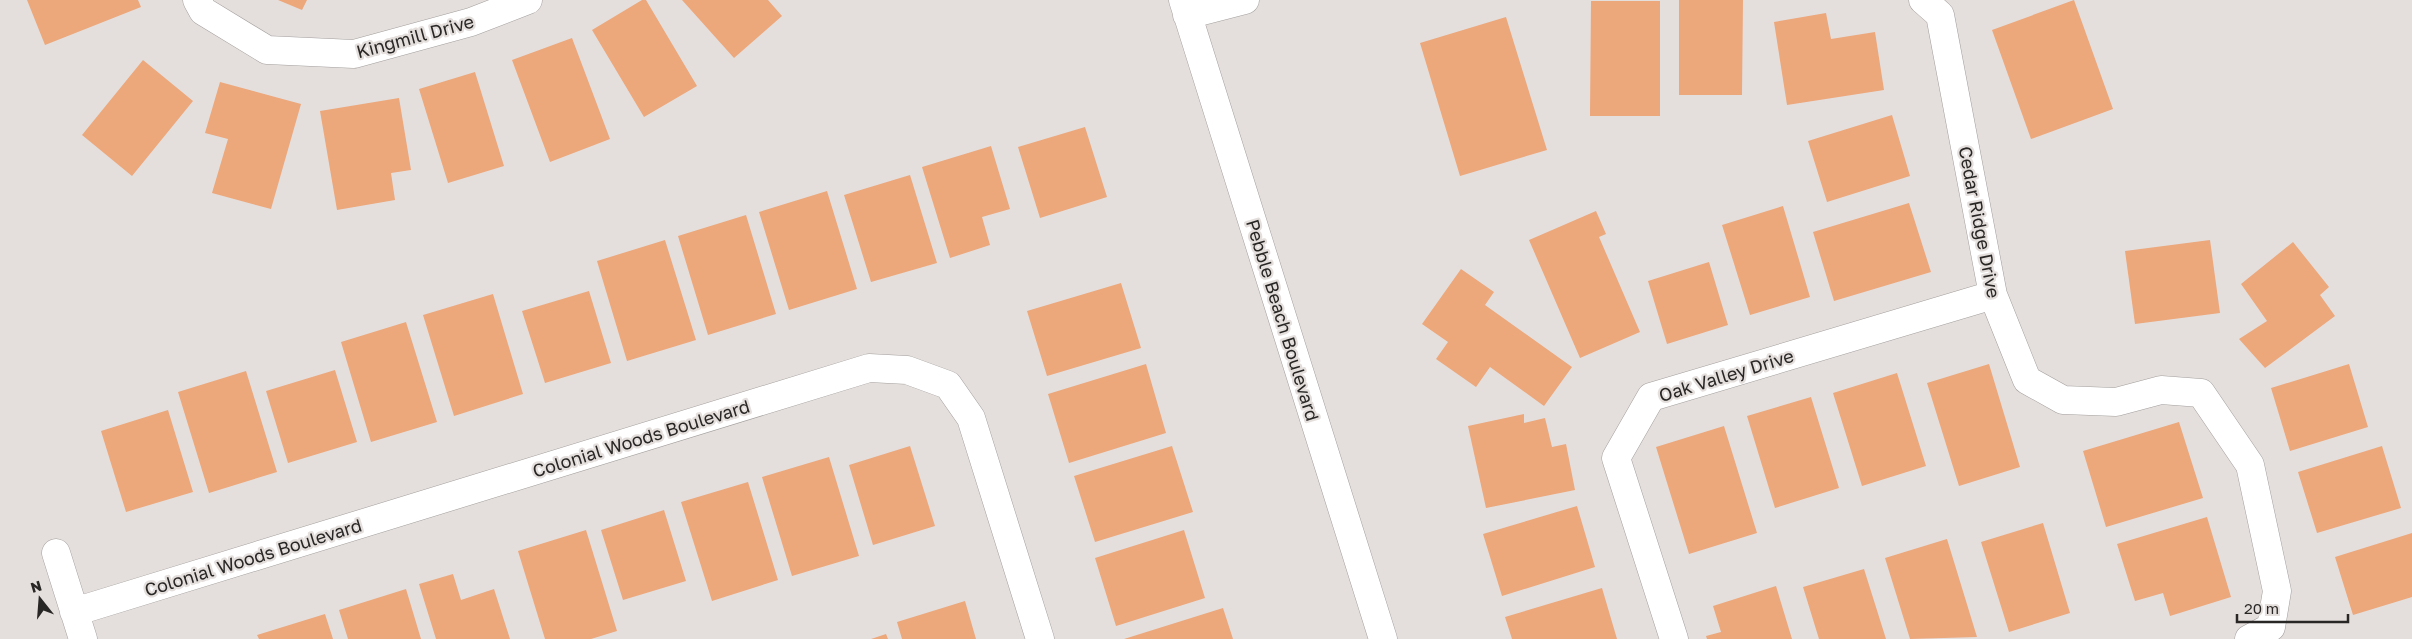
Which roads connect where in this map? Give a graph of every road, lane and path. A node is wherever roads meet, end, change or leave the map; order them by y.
1 (197, 0) edge
2 (528, 0) edge
3 (1245, 0) edge
4 (1922, 0) edge
5 (1185, 7) edge
6 (1993, 296) junction
7 (56, 553) dead end
8 (74, 612) junction
9 (83, 639) edge
10 (1040, 639) edge
11 (1383, 639) edge
12 (1674, 639) edge
13 (2249, 639) edge

1 - 2 street, Kingmill Drive
3 - 5 street
4 - 6 street, Cedar Ridge Drive
5 - 11 street, Pebble Beach Boulevard
6 - 12 street, Oak Valley Drive
6 - 13 street, Cedar Ridge Drive
7 - 8 street
8 - 9 street
8 - 10 street, Colonial Woods Boulevard

